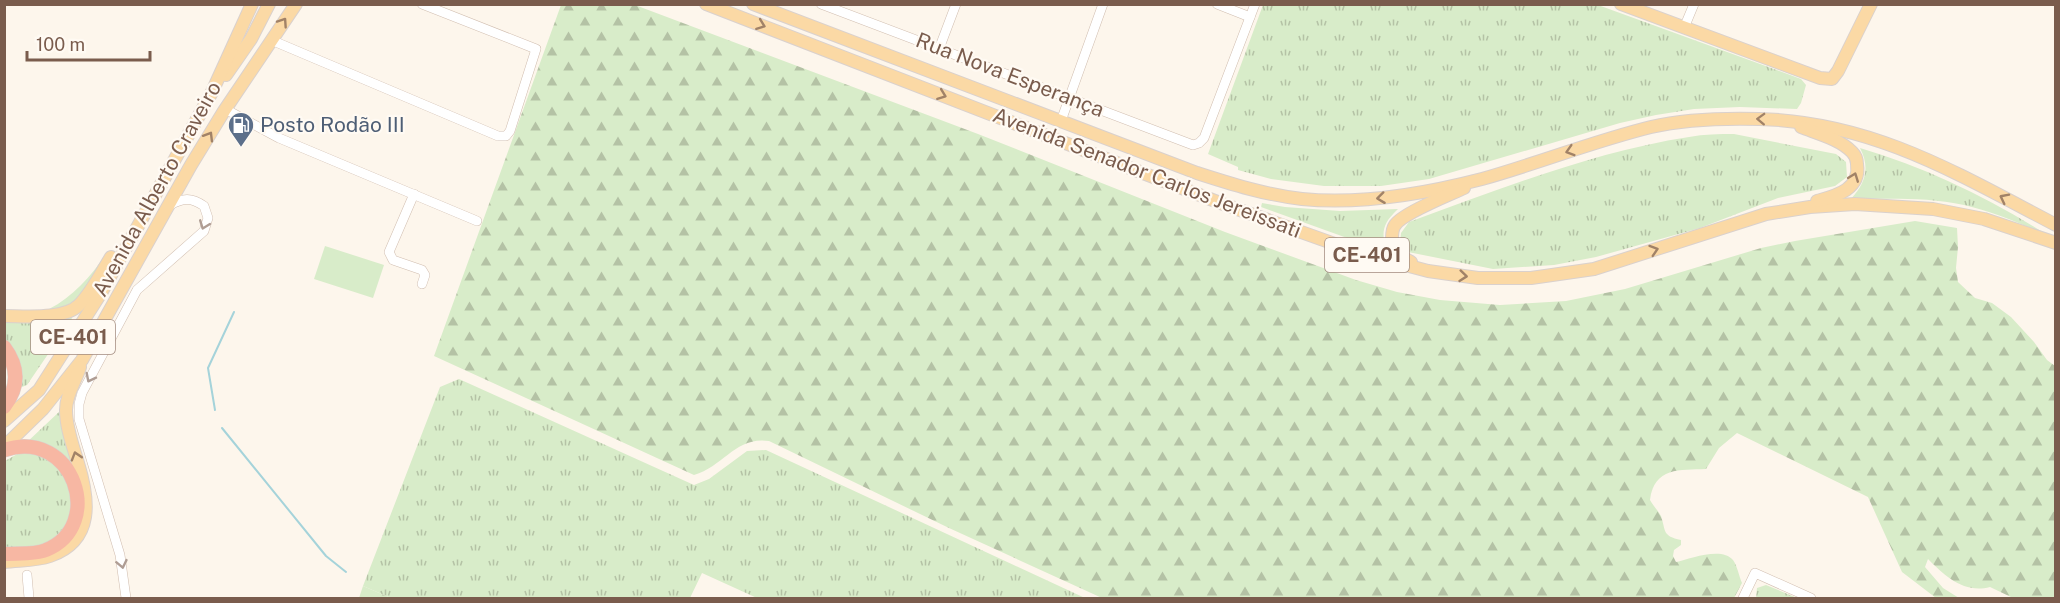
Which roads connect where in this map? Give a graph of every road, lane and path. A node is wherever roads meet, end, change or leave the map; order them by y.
1 (252, 4) edge
2 (296, 4) edge
3 (422, 4) edge
4 (706, 4) edge
5 (753, 4) edge
6 (821, 4) edge
7 (956, 4) edge
8 (1103, 4) edge
9 (1217, 4) edge
10 (1255, 4) edge
11 (1620, 4) edge
12 (1694, 4) edge
13 (1871, 4) edge
14 (267, 8) edge
15 (1250, 17) junction
16 (1684, 28) junction
17 (271, 40) junction
18 (939, 49) junction
19 (212, 92) junction
20 (1070, 98) junction
21 (225, 110) junction
22 (1788, 121) junction
23 (1061, 122) junction
24 (1481, 179) junction
25 (414, 194) junction
26 (170, 205) junction
27 (1766, 214) junction
28 (477, 221) dead end
29 (2055, 225) edge
30 (127, 242) junction
31 (2055, 243) edge
32 (1428, 270) junction
33 (422, 284) dead end
34 (4, 316) edge
35 (4, 347) edge
36 (82, 360) junction
37 (4, 407) edge
38 (4, 421) edge
39 (4, 448) edge
40 (4, 554) edge
41 (4, 562) edge
42 (27, 575) dead end
43 (29, 598) edge
44 (126, 598) edge
45 (1743, 598) edge
46 (1811, 598) edge

1 - 19 main road, Avenida Alberto Craveiro
17 -> 2 main road, Avenida Alberto Craveiro / CE-401
3 - 17 street
4 -> 32 main road, Avenida Senador Carlos Jereissati / CE-401
5 - 23 main road, Avenida Senador Carlos Jereissati
6 - 18 street, Rua Nova Esperança
7 - 18 street
8 - 20 street
9 - 15 street
10 - 15 street
11 - 16 main road
12 - 16 street
13 - 16 main road
14 - 19 main road, CE-401
15 - 20 street, Rua Nova Esperança
17 - 21 main road, Avenida Alberto Craveiro / CE-401
18 - 20 street, Rua Nova Esperança
19 - 30 main road, Avenida Alberto Craveiro / CE-401
20 - 23 street
21 - 25 street
26 -> 21 main road, Avenida Alberto Craveiro / CE-401
22 -> 24 main road, Avenida Senador Carlos Jereissati
27 -> 22 main road
29 -> 22 main road, Avenida Senador Carlos Jereissati
24 -> 23 main road, Avenida Senador Carlos Jereissati
24 - 32 main road
25 - 28 street
25 - 33 street
26 - 36 main road, Avenida Alberto Craveiro / CE-401
26 -> 44 street
27 - 31 main road, Avenida Senador Carlos Jereissati / CE-401
32 -> 27 main road, Avenida Senador Carlos Jereissati / CE-401
30 - 34 main road
30 - 38 main road, Avenida Alberto Craveiro / CE-401
35 - 37 highway
36 - 39 main road, Avenida Alberto Craveiro / CE-401
41 -> 36 main road
39 - 40 highway
42 - 43 street
45 - 46 street

